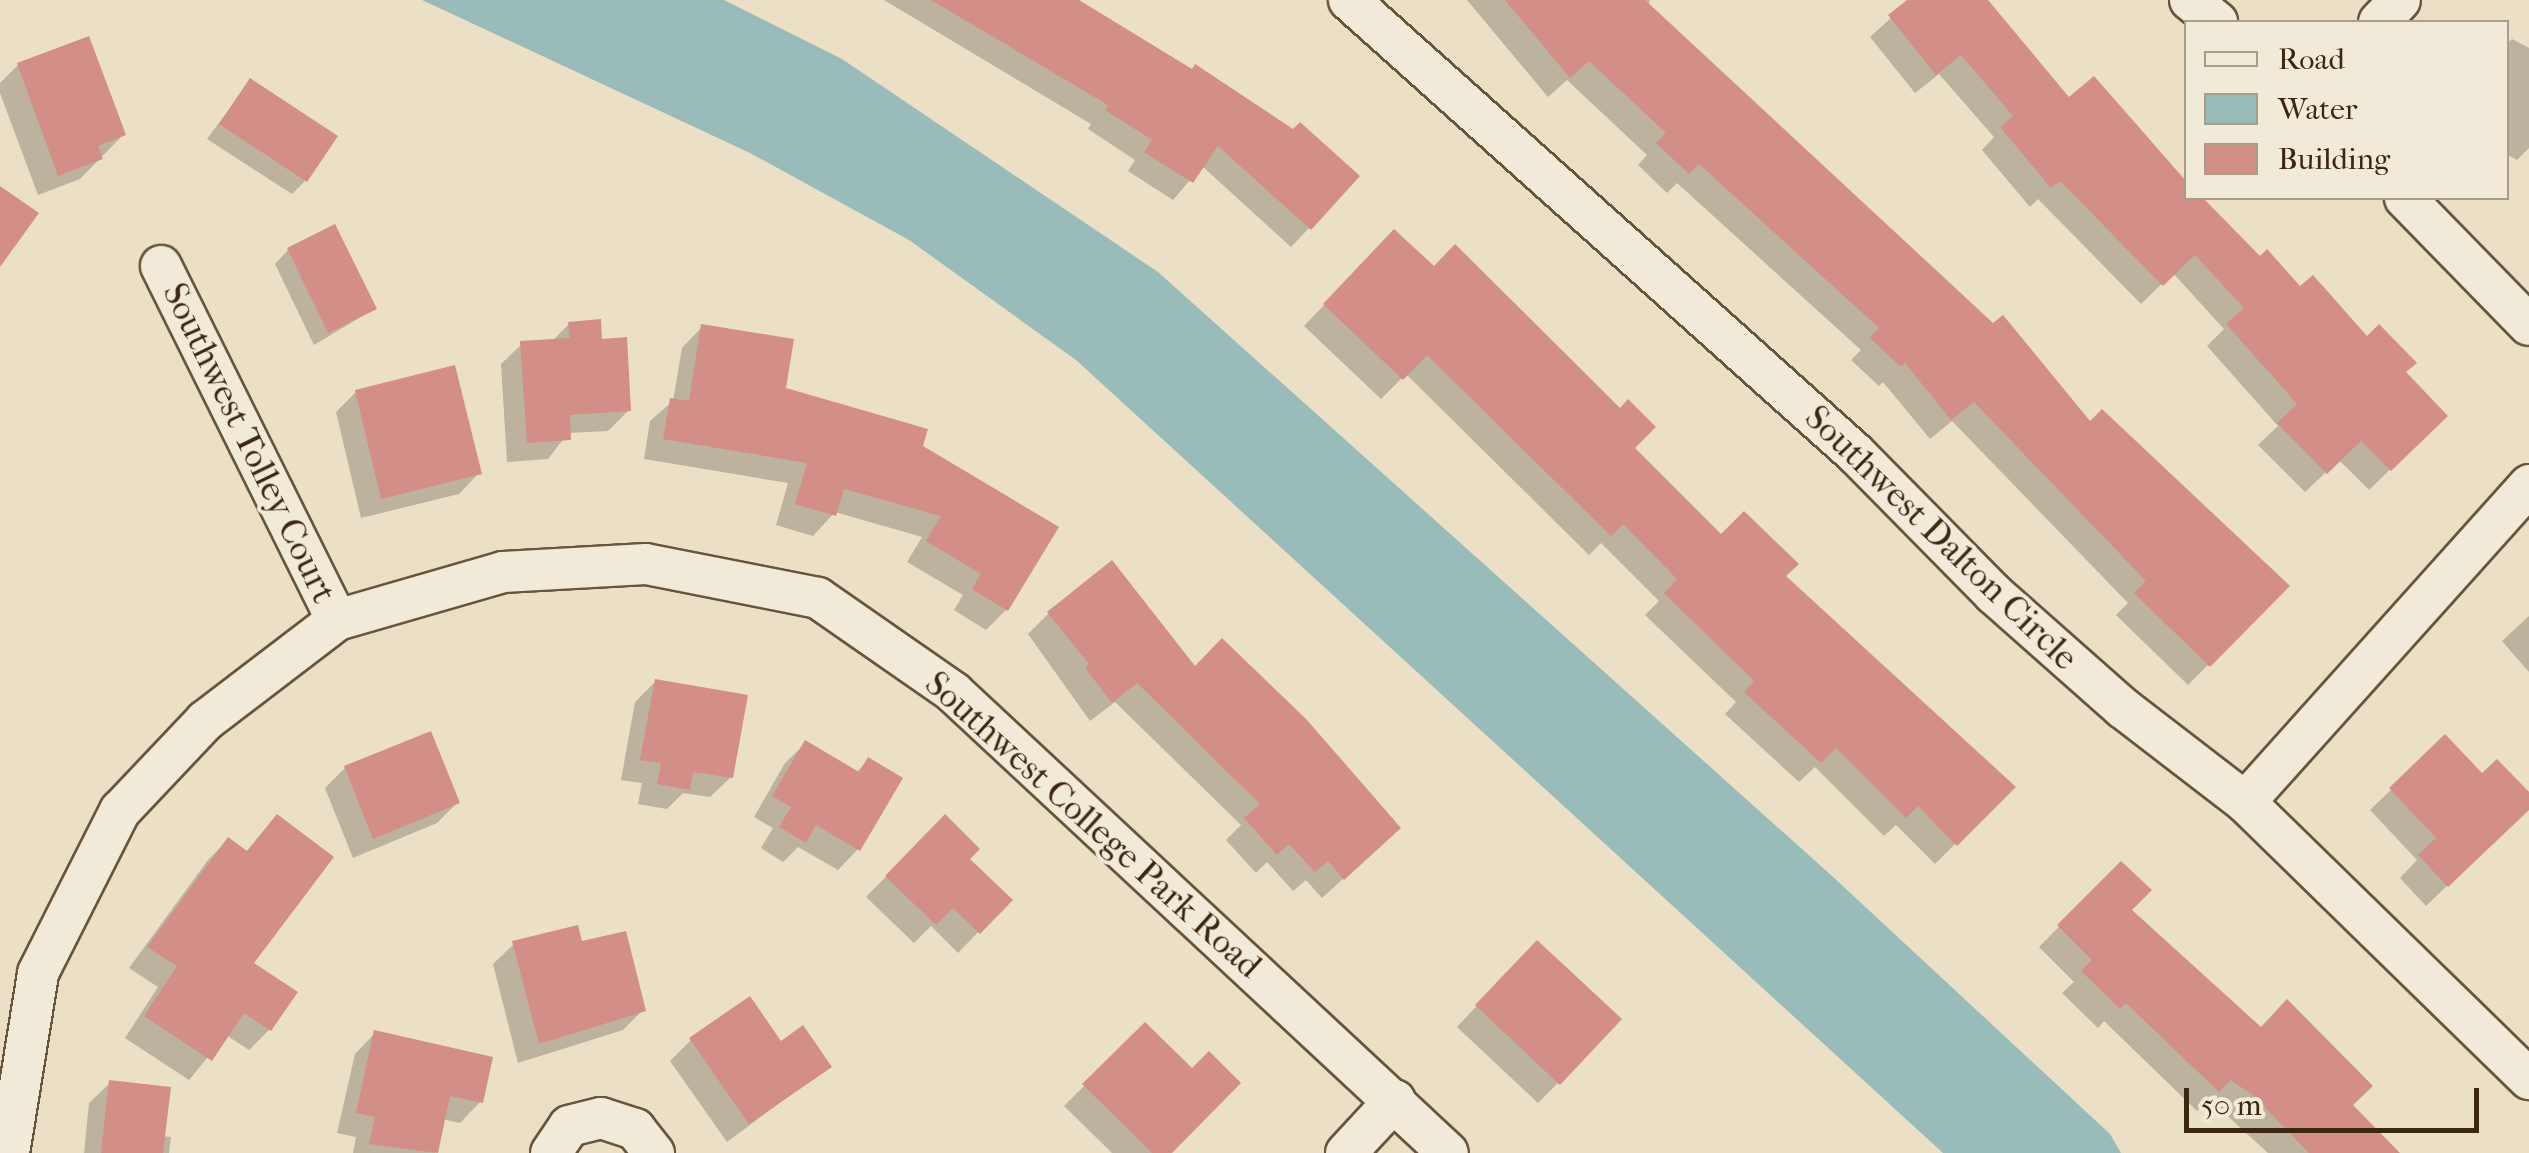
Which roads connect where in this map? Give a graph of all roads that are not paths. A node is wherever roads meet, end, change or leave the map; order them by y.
1 (1349, 0) edge
2 (2190, 0) edge
3 (2400, 0) edge
4 (2215, 20) edge
5 (2381, 20) edge
6 (2407, 200) edge
7 (161, 266) dead end
8 (2529, 324) edge
9 (2529, 485) edge
10 (337, 620) junction
11 (2245, 802) junction
12 (2529, 1078) edge
13 (1394, 1100) junction
14 (9, 1153) edge
15 (551, 1153) edge
16 (654, 1153) edge
17 (1346, 1153) edge
18 (1448, 1153) edge

1 - 11 street, Southwest Dalton Circle
2 - 4 street
3 - 5 street
6 - 8 street
7 - 10 street, Southwest Tolley Court
9 - 11 street
10 - 13 street, Southwest College Park Road
10 - 14 street, Southwest College Park Road
11 - 12 street, Southwest Dalton Circle
13 - 17 street
13 - 18 street, Southwest College Park Road
15 - 16 street

